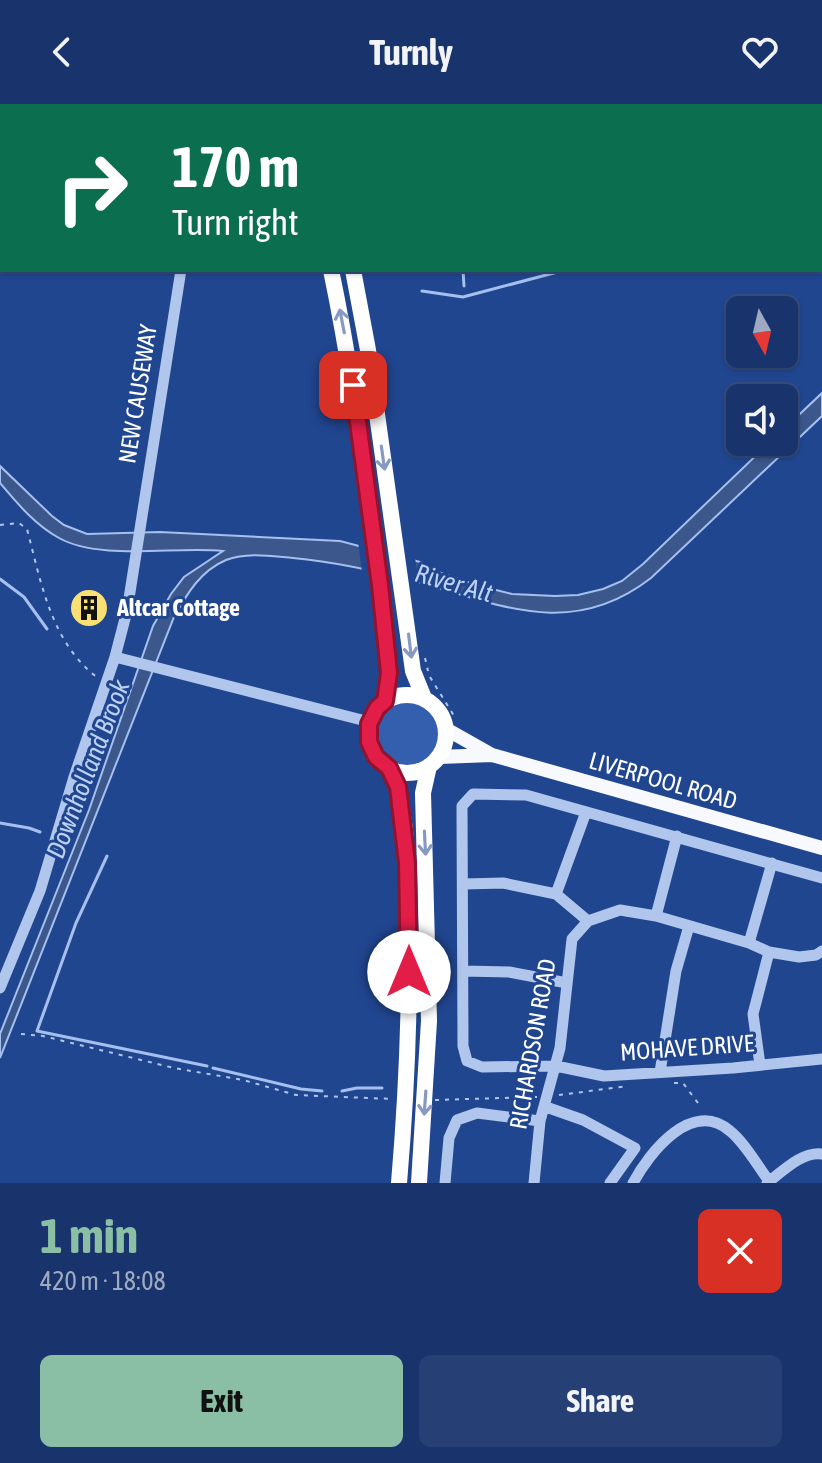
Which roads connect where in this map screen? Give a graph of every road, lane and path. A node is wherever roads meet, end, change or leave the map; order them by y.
1 (181, 272) edge
2 (331, 272) edge
3 (353, 272) edge
4 (0, 525) edge
5 (423, 647) dead end
6 (115, 657) junction
7 (106, 683) junction
8 (424, 698) junction
9 (385, 701) junction
10 (369, 724) junction
11 (446, 729) junction
12 (463, 739) junction
13 (492, 755) junction
14 (434, 761) junction
15 (389, 768) junction
16 (586, 812) junction
17 (677, 836) junction
18 (822, 848) edge
19 (772, 863) junction
20 (822, 878) edge
21 (464, 884) junction
22 (556, 894) junction
23 (656, 916) junction
24 (588, 921) junction
25 (689, 926) junction
26 (749, 943) junction
27 (822, 951) edge
28 (769, 952) junction
29 (463, 971) junction
30 (567, 983) junction
31 (0, 988) edge
32 (21, 1034) dead end
33 (822, 1059) edge
34 (760, 1065) junction
35 (556, 1066) junction
36 (660, 1072) junction
37 (672, 1083) dead end
38 (632, 1085) dead end
39 (406, 1099) junction
40 (426, 1101) junction
41 (547, 1102) junction
42 (698, 1103) dead end
43 (540, 1121) junction
44 (822, 1154) edge
45 (538, 1182) edge
46 (768, 1182) edge
47 (399, 1183) edge
48 (419, 1183) edge
49 (445, 1183) edge
50 (610, 1183) edge
51 (633, 1183) edge

1 - 6 street, NEW CAUSEWAY
9 -> 2 highway
3 -> 8 highway
4 - 7 path
5 - 12 path
6 - 7 street
6 - 10 street
7 - 31 street
8 - 9 highway
8 - 11 highway
9 - 10 highway
10 - 15 highway
11 - 12 main road, LIVERPOOL ROAD
11 - 14 highway
12 - 13 main road, LIVERPOOL ROAD
13 - 14 main road, LIVERPOOL ROAD
13 - 18 main road, LIVERPOOL ROAD
14 - 15 highway
14 -> 40 highway
15 - 39 highway
16 - 17 street
16 - 21 street
16 - 22 street
17 - 19 street
17 - 23 street
19 - 20 street
19 - 26 street
21 - 22 street
21 - 29 street
22 - 24 street
23 - 24 street
23 - 25 street
24 - 30 street, RICHARDSON ROAD
25 - 26 street
25 - 36 street
26 - 28 street
27 - 28 street
28 - 34 street
29 - 30 street
29 - 35 street, MOHAVE DRIVE
30 - 35 street, RICHARDSON ROAD
32 - 39 path
33 - 34 street, MOHAVE DRIVE
34 - 36 street, MOHAVE DRIVE
35 - 36 street, MOHAVE DRIVE
35 - 41 street, RICHARDSON ROAD
37 - 42 path
38 - 41 path
39 - 47 highway
40 - 41 path
40 -> 48 highway
41 - 43 street, RICHARDSON ROAD
41 - 50 street
43 - 45 street, RICHARDSON ROAD
43 - 49 street
44 - 46 street
46 - 51 street

